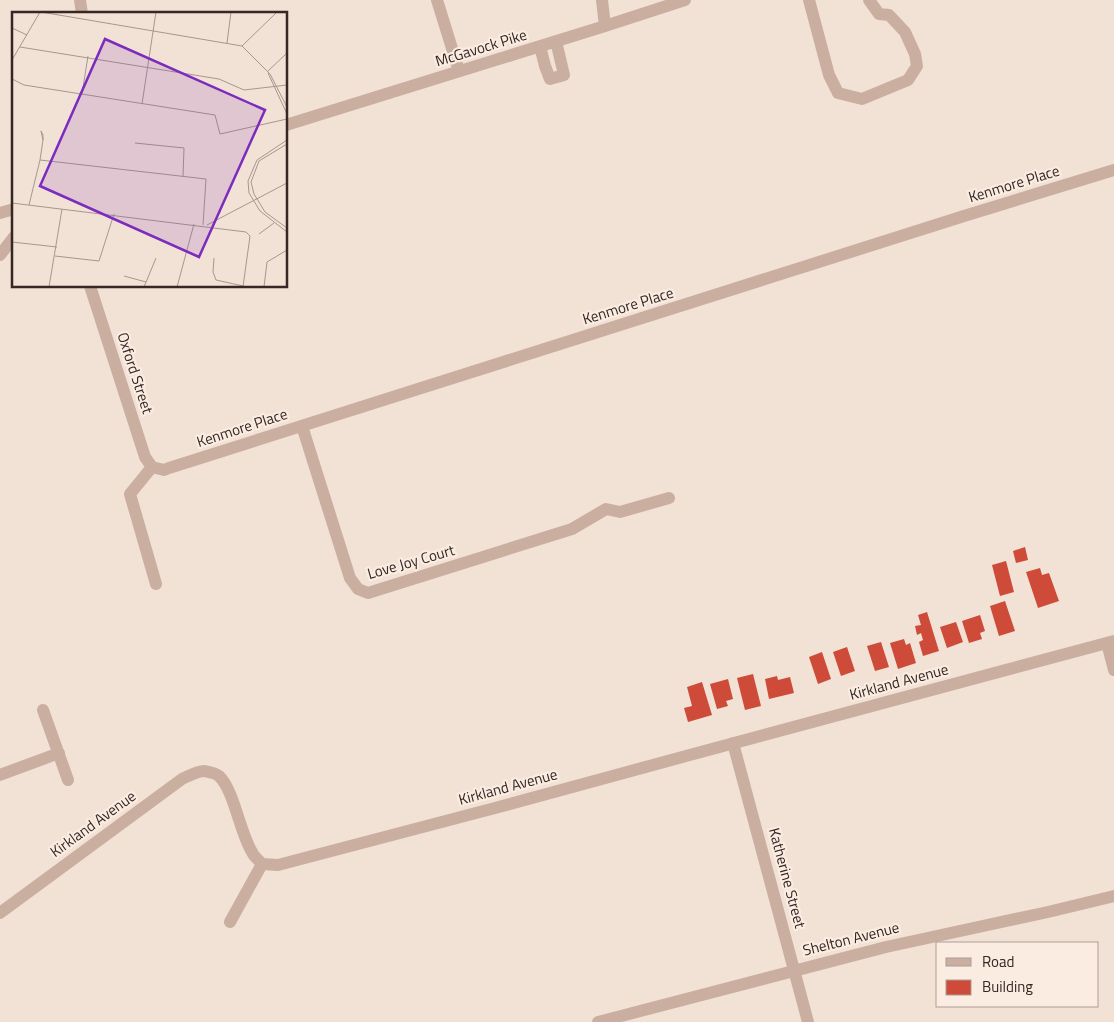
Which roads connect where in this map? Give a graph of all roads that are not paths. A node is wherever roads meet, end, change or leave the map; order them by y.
1 (436, 0) edge
2 (602, 0) edge
3 (685, 0) edge
4 (809, 0) edge
5 (869, 0) edge
6 (605, 26) junction
7 (556, 41) junction
8 (540, 46) junction
9 (459, 71) junction
10 (288, 124) edge
11 (1114, 170) edge
12 (91, 288) edge
13 (302, 426) junction
14 (152, 467) junction
15 (669, 498) dead end
16 (156, 584) dead end
17 (1110, 642) edge
18 (1114, 670) edge
19 (44, 710) dead end
20 (733, 743) junction
21 (59, 754) junction
22 (0, 775) edge
23 (68, 780) dead end
24 (262, 864) junction
25 (1114, 896) edge
26 (0, 913) edge
27 (230, 922) dead end
28 (795, 970) junction
29 (598, 1022) edge
30 (808, 1022) edge

1 - 9 street
2 - 6 street
3 - 6 street, McGavock Pike
4 - 5 street
6 - 7 street, McGavock Pike
7 - 8 street, McGavock Pike
7 - 8 street
8 - 9 street, McGavock Pike
9 - 10 street, McGavock Pike
11 - 13 street, Kenmore Place
12 - 14 street, Oxford Street
13 - 14 street, Kenmore Place
13 - 15 street, Love Joy Court
14 - 16 street
17 - 18 street
17 - 20 street, Kirkland Avenue
19 - 21 street
20 - 24 street, Kirkland Avenue
20 - 28 street, Katherine Street
21 - 22 street
21 - 23 street
24 - 26 street, Kirkland Avenue
24 - 27 street
25 - 28 street, Shelton Avenue
28 - 29 street, Shelton Avenue
28 - 30 street, Katherine Street

